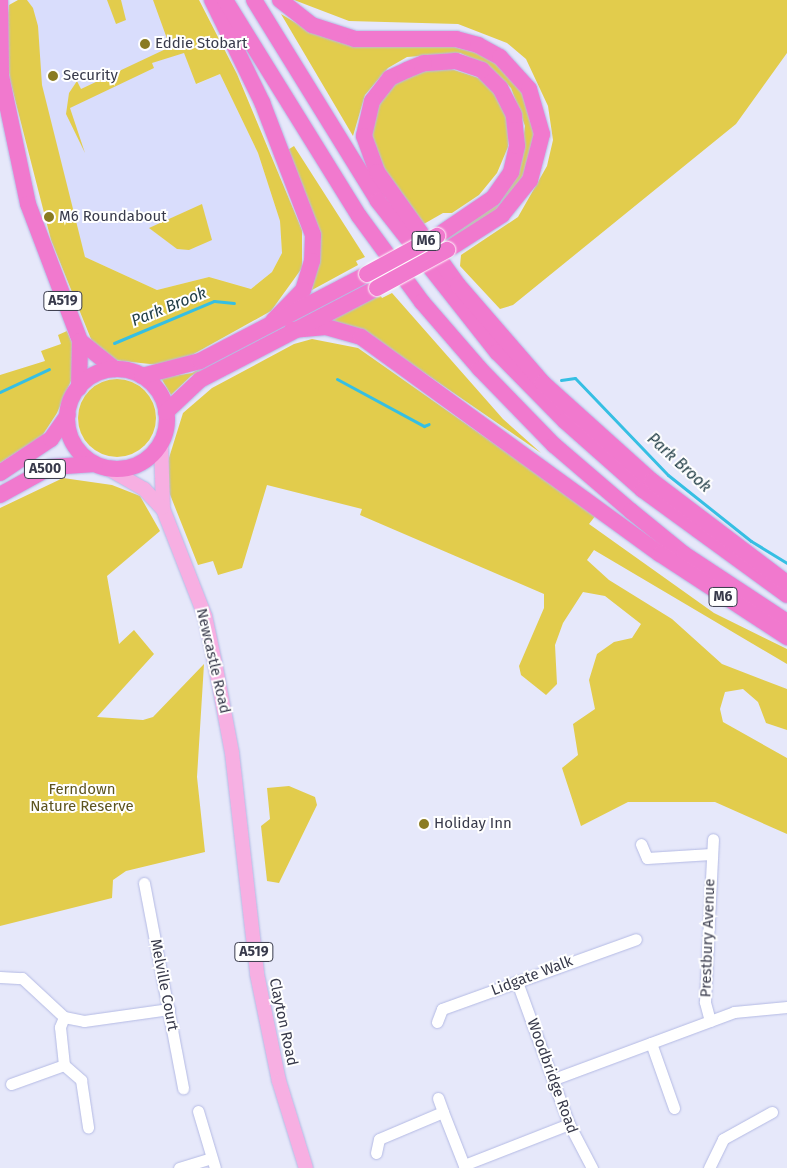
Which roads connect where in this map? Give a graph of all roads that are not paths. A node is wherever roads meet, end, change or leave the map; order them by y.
1 (0, 0) edge
2 (212, 0) edge
3 (226, 0) edge
4 (254, 0) edge
5 (280, 0) edge
6 (0, 72) edge
7 (274, 321) junction
8 (292, 330) junction
9 (80, 341) junction
10 (115, 369) junction
11 (142, 376) junction
12 (79, 388) junction
13 (166, 412) junction
14 (68, 415) junction
15 (162, 442) junction
16 (101, 466) junction
17 (0, 473) edge
18 (0, 495) edge
19 (163, 509) junction
20 (787, 583) edge
21 (787, 595) edge
22 (787, 622) edge
23 (787, 637) edge
24 (228, 731) joint
25 (713, 839) dead end
26 (641, 844) dead end
27 (712, 854) junction
28 (647, 858) junction
29 (648, 870) dead end
30 (144, 882) dead end
31 (636, 939) dead end
32 (0, 977) edge
33 (518, 982) junction
34 (787, 1007) edge
35 (169, 1009) junction
36 (64, 1017) junction
37 (710, 1021) junction
38 (437, 1022) dead end
39 (651, 1043) junction
40 (64, 1065) junction
41 (554, 1079) junction
42 (11, 1084) dead end
43 (183, 1088) dead end
44 (438, 1098) dead end
45 (674, 1108) dead end
46 (198, 1111) dead end
47 (443, 1112) junction
48 (772, 1112) dead end
49 (568, 1124) junction
50 (88, 1127) dead end
51 (376, 1153) dead end
52 (213, 1163) edge
53 (464, 1166) edge
54 (179, 1168) edge
55 (306, 1168) edge
56 (592, 1168) edge
57 (709, 1168) edge

1 - 6 highway, A519
2 - 7 highway, M6
3 - 22 highway, M6
4 - 21 highway, M6
5 - 8 highway, M6, bridge
6 - 9 highway, A519
7 - 11 highway, M6
7 - 20 highway, M6, bridge
8 - 13 highway, M6
8 - 23 highway, M6
9 - 10 highway
9 - 12 highway, A519
10 - 11 highway
10 - 12 highway
11 - 13 highway
12 - 14 highway
13 - 15 highway
14 - 16 highway
14 - 17 highway, A500
15 - 16 highway
15 - 19 main road, Newcastle Road / A519
16 - 18 highway, A500
16 - 19 main road, Newcastle Road / A519
19 - 24 main road, Newcastle Road / A519
24 - 55 main road, Clayton Road / A519
25 - 27 street, Prestbury Avenue
26 - 28 street
27 - 28 street
27 - 37 street, Prestbury Avenue
28 - 29 street
30 - 35 street, Melville Court
31 - 33 street, Lidgate Walk
32 - 36 street
33 - 38 street, Lidgate Walk
33 - 41 street, Woodbridge Road
34 - 37 street
35 - 36 street
35 - 43 street, Melville Court
36 - 40 street
37 - 39 street
39 - 41 street
39 - 45 street
40 - 42 street
40 - 50 street
41 - 49 street, Woodbridge Road
44 - 47 street
46 - 52 street
47 - 51 street
47 - 53 street
48 - 57 street
49 - 53 street
49 - 56 street, Woodbridge Road
52 - 54 street

